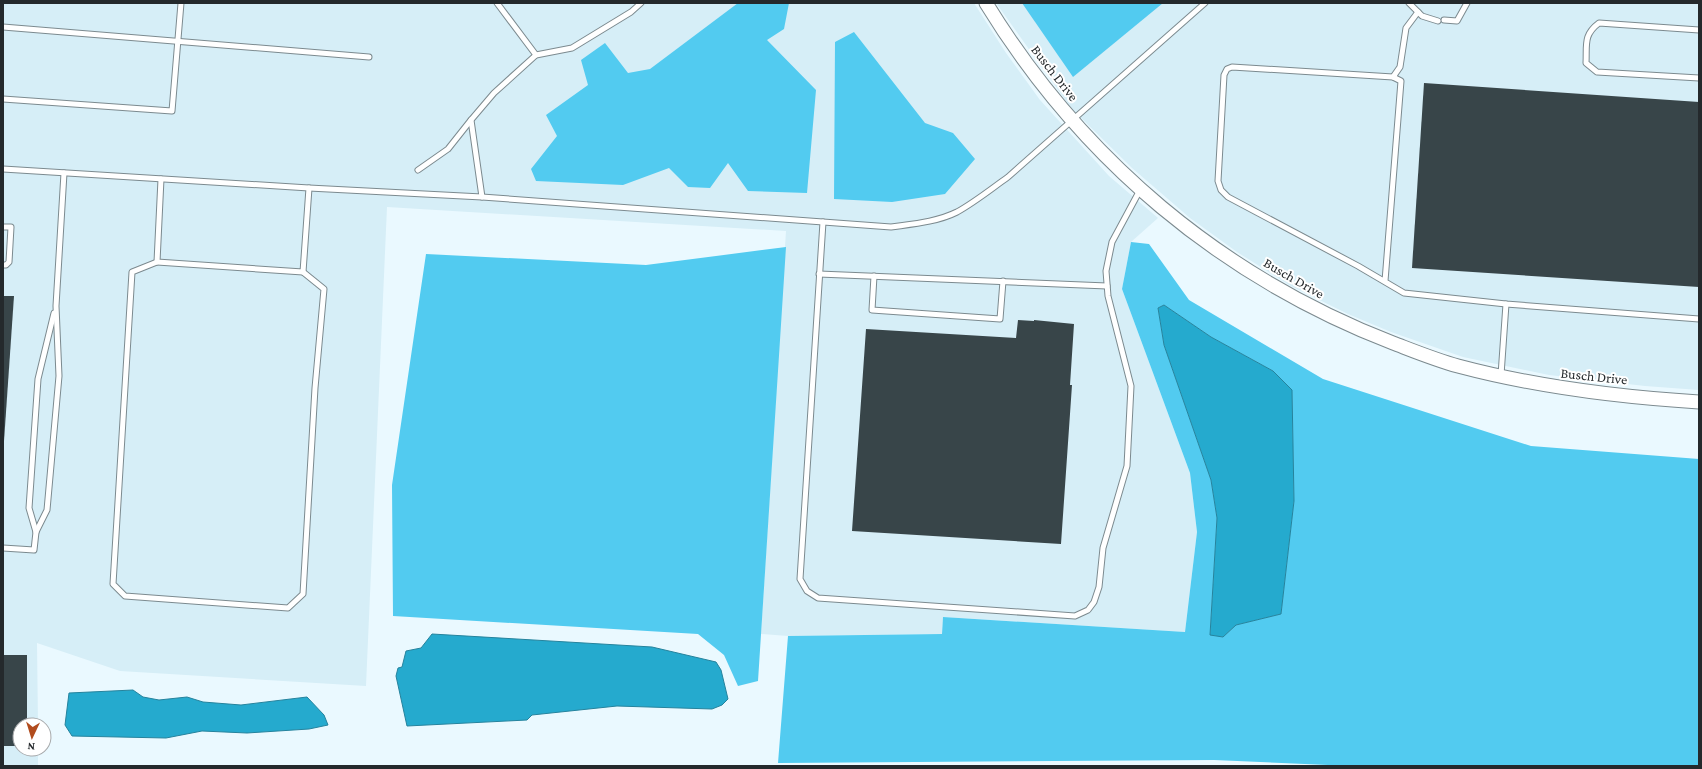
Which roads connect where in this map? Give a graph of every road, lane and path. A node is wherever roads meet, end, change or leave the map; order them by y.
1 (181, 3) edge
2 (497, 3) edge
3 (641, 3) edge
4 (986, 3) edge
5 (1205, 3) edge
6 (1409, 3) edge
7 (1467, 3) edge
8 (1418, 12) junction
9 (1444, 20) dead end
10 (1438, 21) dead end
11 (3, 27) edge
12 (1699, 30) edge
13 (178, 40) junction
14 (536, 55) junction
15 (369, 57) dead end
16 (1393, 77) junction
17 (1699, 78) edge
18 (3, 99) edge
19 (471, 120) junction
20 (1072, 121) junction
21 (3, 169) edge
22 (418, 170) dead end
23 (64, 173) junction
24 (161, 179) junction
25 (309, 188) junction
26 (1140, 190) junction
27 (482, 197) junction
28 (822, 222) junction
29 (3, 227) edge
30 (157, 262) junction
31 (3, 265) edge
32 (303, 272) junction
33 (819, 274) junction
34 (874, 276) junction
35 (1003, 281) junction
36 (1385, 281) junction
37 (1107, 286) junction
38 (1506, 304) junction
39 (56, 306) junction
40 (1699, 319) edge
41 (1501, 376) junction
42 (1696, 402) edge
43 (36, 532) junction
44 (3, 548) edge

1 - 13 lane
2 - 14 lane
3 - 14 lane
4 - 20 street, Busch Drive
5 - 20 lane
6 - 8 lane
7 - 9 lane
8 - 10 lane
8 - 16 lane
11 - 13 lane
12 - 17 lane
13 - 15 lane
13 - 18 lane
14 - 19 lane
16 - 36 lane
16 - 36 lane
19 - 22 lane
19 - 27 lane
20 - 26 street, Busch Drive
20 - 28 lane
21 - 23 lane
23 - 24 lane
23 - 39 lane
24 - 25 lane
24 - 30 lane
25 - 27 lane
25 - 32 lane
26 - 37 lane
26 - 41 street, Busch Drive
27 - 28 lane
28 - 33 lane
29 - 31 lane
30 - 32 lane
30 - 32 lane
33 - 34 lane
33 - 37 lane
34 - 35 lane
34 - 35 lane
35 - 37 lane
36 - 38 lane
38 - 40 lane
38 - 41 lane
39 - 43 lane
39 - 43 lane
41 - 42 street, Busch Drive
43 - 44 lane

